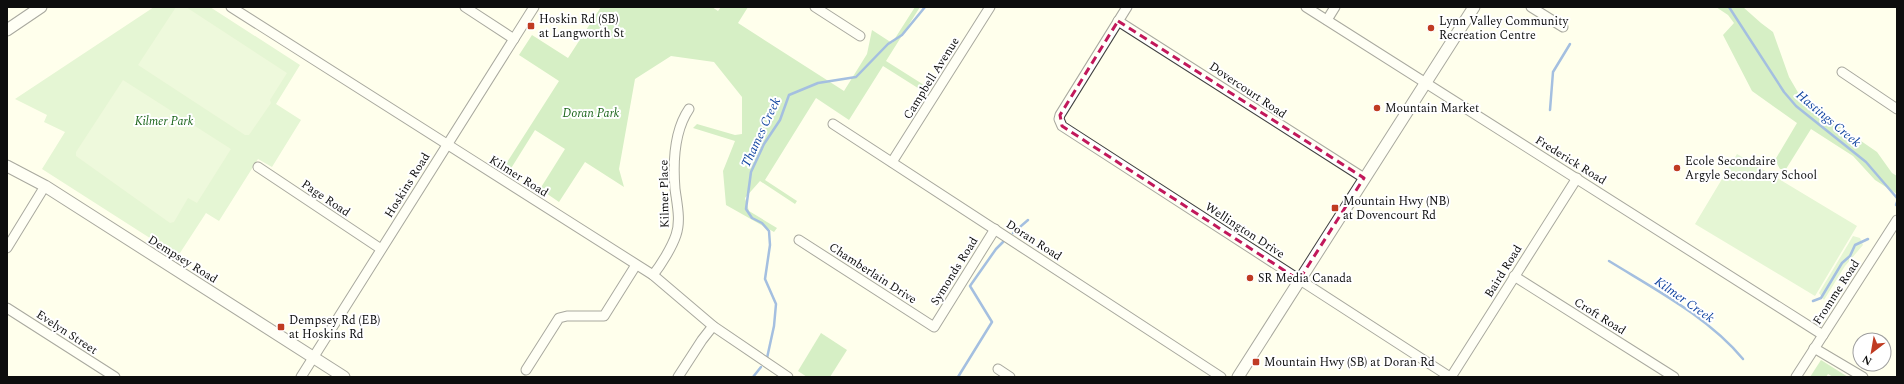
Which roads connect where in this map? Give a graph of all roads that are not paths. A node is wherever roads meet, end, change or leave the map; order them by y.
1 (41, 7) edge
2 (231, 7) edge
3 (465, 7) edge
4 (534, 7) edge
5 (815, 7) edge
6 (990, 7) edge
7 (1127, 7) edge
8 (1306, 7) edge
9 (1336, 7) edge
10 (1474, 7) edge
11 (1531, 7) edge
12 (1327, 20) junction
13 (1118, 21) junction
14 (1563, 27) dead end
15 (7, 30) edge
16 (860, 36) dead end
17 (514, 39) junction
18 (1842, 72) dead end
19 (1426, 82) junction
20 (689, 109) dead end
21 (1897, 109) edge
22 (833, 124) dead end
23 (447, 145) junction
24 (892, 162) junction
25 (7, 166) edge
26 (258, 167) dead end
27 (1364, 178) junction
28 (1576, 178) junction
29 (44, 186) junction
30 (1897, 220) edge
31 (995, 229) junction
32 (799, 240) dead end
33 (7, 248) edge
34 (381, 249) junction
35 (636, 264) junction
36 (653, 275) junction
37 (1514, 276) junction
38 (1299, 280) junction
39 (7, 308) edge
40 (713, 326) junction
41 (934, 327) joint
42 (1823, 335) junction
43 (1814, 348) junction
44 (314, 358) junction
45 (998, 369) dead end
46 (526, 370) dead end
47 (115, 377) edge
48 (301, 377) edge
49 (344, 377) edge
50 (678, 377) edge
51 (788, 377) edge
52 (1010, 377) edge
53 (1221, 377) edge
54 (1238, 377) edge
55 (1451, 377) edge
56 (1674, 377) edge
57 (1796, 377) edge
58 (1863, 377) edge

1 - 15 street
2 - 23 street, Kilmer Road
3 - 17 street
4 - 17 street, Hoskins Road
5 - 16 street
6 - 24 street, Campbell Avenue
7 - 13 street
8 - 12 street, Frederick Road
9 - 12 street
10 - 19 street
11 - 14 street
12 - 19 street, Frederick Road
13 - 27 street, Dovercourt Road
13 - 38 street, Wellington Drive
17 - 23 street, Hoskins Road
18 - 21 street
19 - 27 street
19 - 28 street, Frederick Road
20 - 36 street, Kilmer Place
22 - 24 street, Doran Road
23 - 34 street, Hoskins Road
23 - 35 street, Kilmer Road
24 - 31 street, Doran Road
25 - 29 street, Dempsey Road
26 - 34 street, Page Road
27 - 38 street
28 - 37 street, Baird Road
28 - 42 street, Frederick Road
29 - 33 street
29 - 44 street, Dempsey Road
30 - 42 street, Fromme Road
31 - 41 street, Symonds Road
31 - 53 street, Doran Road
32 - 41 street, Chamberlain Drive
34 - 44 street, Hoskins Road
35 - 36 street, Kilmer Road
35 - 46 street
36 - 40 street, Kilmer Road
37 - 55 street, Baird Road
37 - 56 street, Croft Road
38 - 54 street
38 - 55 street, Wellington Drive
39 - 47 street, Evelyn Street
40 - 50 street
40 - 51 street, Kilmer Road
42 - 43 street, Fromme Road
43 - 57 street, Fromme Road
43 - 58 street
44 - 48 street, Hoskins Road
44 - 49 street, Dempsey Road
45 - 52 street

